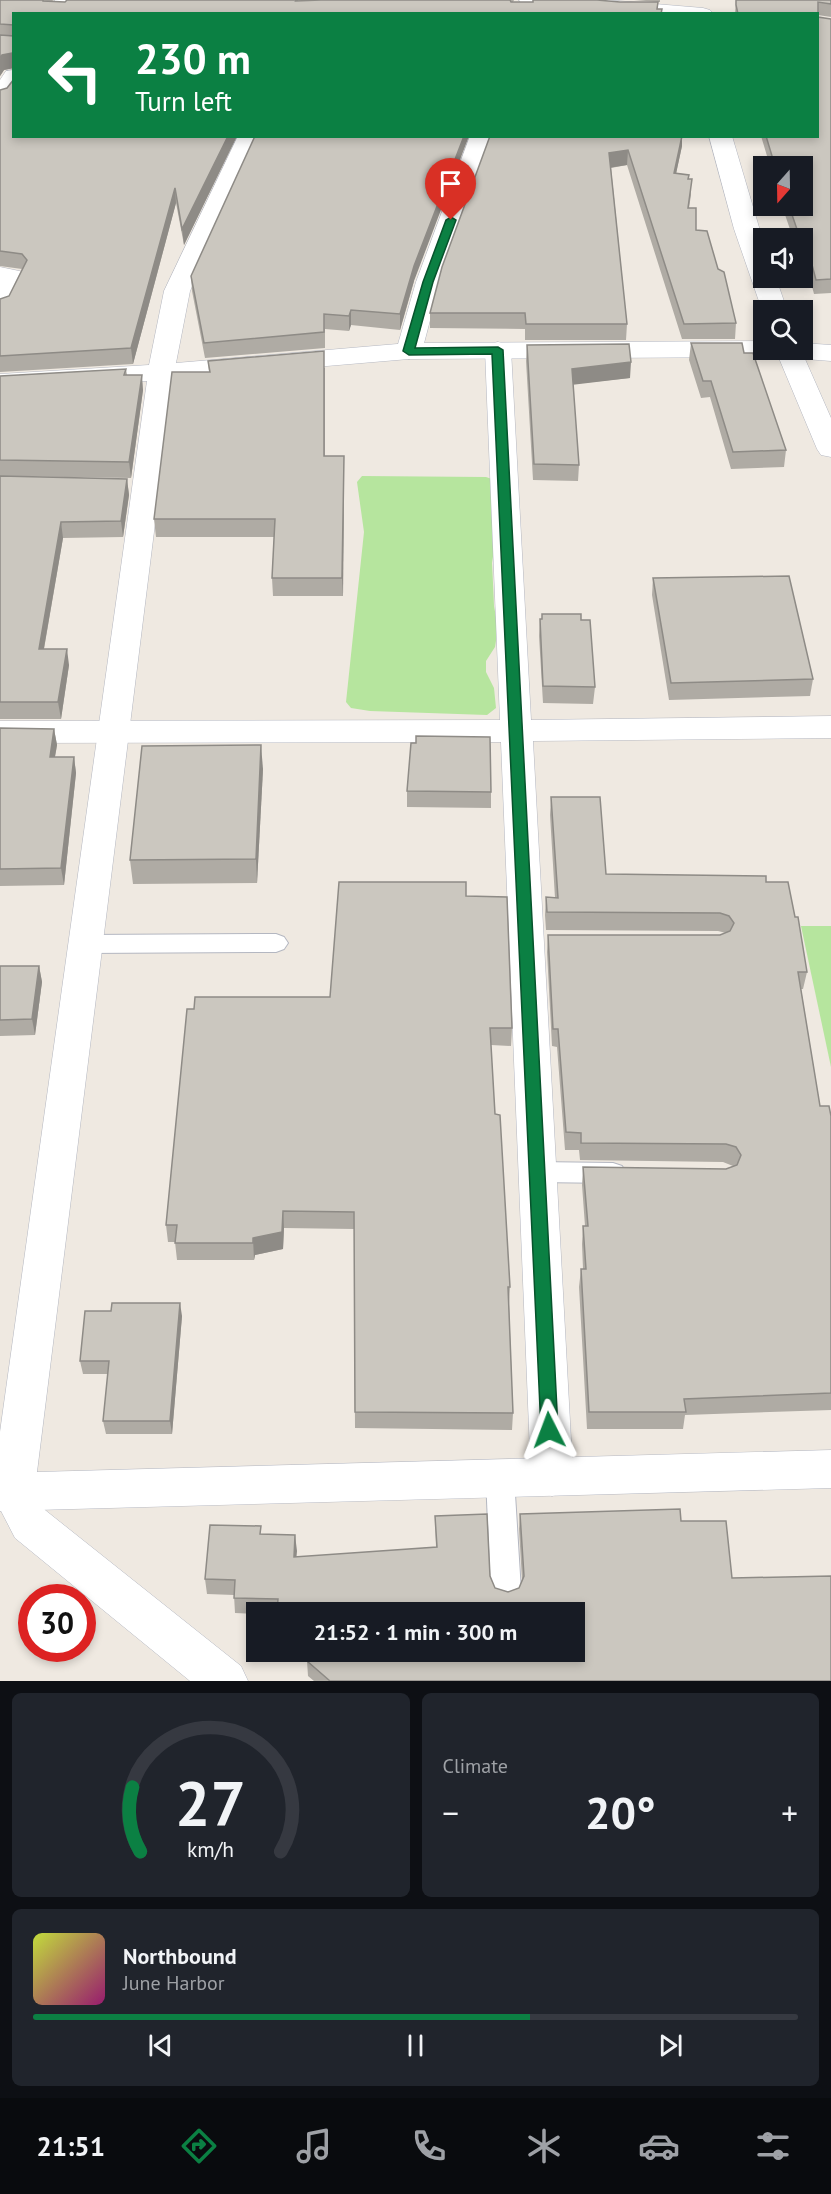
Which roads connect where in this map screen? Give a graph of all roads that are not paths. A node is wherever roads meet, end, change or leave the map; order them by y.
1 (527, 0) edge
2 (583, 2) edge
3 (689, 12) edge
4 (12, 79) edge
5 (0, 96) edge
6 (249, 138) edge
7 (481, 138) edge
8 (721, 138) edge
9 (0, 274) edge
10 (771, 300) edge
11 (0, 305) edge
12 (753, 349) edge
13 (498, 350) junction
14 (409, 351) junction
15 (813, 352) edge
16 (831, 353) edge
17 (794, 360) edge
18 (161, 372) junction
19 (0, 382) edge
20 (831, 449) edge
21 (831, 727) edge
22 (113, 730) junction
23 (515, 731) junction
24 (0, 732) edge
25 (276, 943) dead end
26 (85, 945) junction
27 (536, 1172) junction
28 (641, 1173) edge
29 (831, 1469) edge
30 (552, 1477) junction
31 (500, 1478) junction
32 (7, 1492) edge
33 (506, 1591) edge
34 (225, 1681) edge

1 - 2 street
2 - 3 street
4 - 5 street
6 - 18 street
7 - 14 street
8 - 10 street
9 - 11 street
12 - 13 street
13 - 14 street
13 - 23 street
14 - 18 street
15 - 16 street
17 - 20 street
18 - 19 street
18 - 22 street
21 - 23 street
22 - 23 street
22 - 24 street
22 - 26 street
23 - 27 street
25 - 26 lane
26 - 32 street
27 - 28 lane
27 - 30 street
29 - 30 street
30 - 31 street
31 - 32 street
31 - 33 lane
32 - 34 street

